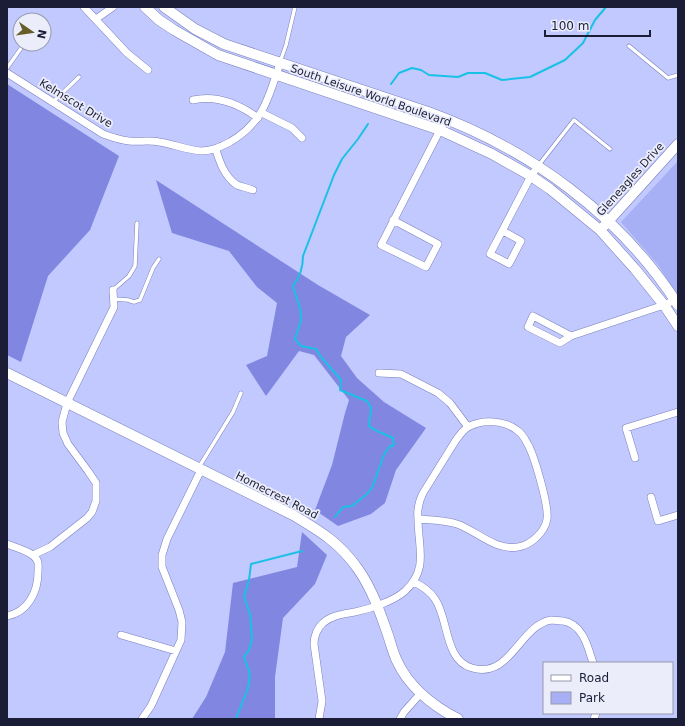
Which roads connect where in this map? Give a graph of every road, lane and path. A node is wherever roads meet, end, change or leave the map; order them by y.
1 (84, 7) edge
2 (113, 7) edge
3 (145, 7) edge
4 (164, 7) edge
5 (295, 7) edge
6 (96, 19) junction
7 (629, 46) dead end
8 (18, 52) edge
9 (280, 63) junction
10 (7, 68) edge
11 (148, 70) dead end
12 (7, 74) edge
13 (276, 75) junction
14 (678, 75) edge
15 (79, 77) dead end
16 (193, 100) dead end
17 (52, 102) junction
18 (260, 115) junction
19 (446, 118) junction
20 (440, 130) junction
21 (302, 138) dead end
22 (678, 144) edge
23 (610, 149) dead end
24 (216, 150) junction
25 (538, 166) junction
26 (531, 176) junction
27 (253, 190) dead end
28 (393, 220) junction
29 (608, 221) junction
30 (137, 223) dead end
31 (600, 230) junction
32 (503, 232) junction
33 (159, 258) dead end
34 (113, 290) joint
35 (114, 299) junction
36 (676, 302) edge
37 (664, 305) junction
38 (678, 326) edge
39 (571, 336) junction
40 (7, 373) edge
41 (379, 373) dead end
42 (241, 393) dead end
43 (67, 403) junction
44 (678, 412) edge
45 (468, 427) junction
46 (634, 458) dead end
47 (199, 469) junction
48 (651, 497) dead end
49 (678, 515) edge
50 (418, 519) junction
51 (7, 544) edge
52 (33, 555) junction
53 (414, 582) junction
54 (378, 606) junction
55 (7, 616) edge
56 (121, 636) dead end
57 (176, 651) junction
58 (593, 662) edge
59 (421, 693) junction
60 (447, 716) edge
61 (142, 719) edge
62 (319, 719) edge
63 (400, 719) edge
64 (458, 719) edge

1 - 6 street
2 - 6 street
3 - 13 street, South Leisure World Boulevard
4 - 9 street, South Leisure World Boulevard
5 - 9 lane
6 - 11 street
7 - 14 lane
8 - 10 lane
9 - 13 street, Kelmscot Drive
9 - 19 street, South Leisure World Boulevard
12 - 17 street, Kelmscot Drive
13 - 18 street, Kelmscot Drive
13 - 20 street, South Leisure World Boulevard
15 - 17 lane
16 - 18 street
17 - 24 street, Kelmscot Drive
18 - 21 street
18 - 24 street, Kelmscot Drive
19 - 20 street
19 - 25 street, South Leisure World Boulevard
20 - 26 street, South Leisure World Boulevard
20 - 28 street
22 - 29 street, Gleneagles Drive
23 - 25 lane
24 - 27 street
25 - 26 street
25 - 29 street, South Leisure World Boulevard
26 - 31 street, South Leisure World Boulevard
26 - 32 street
28 - 28 street
29 - 31 street, Gleneagles Drive
29 - 36 street, South Leisure World Boulevard
30 - 34 lane
31 - 37 street, South Leisure World Boulevard
32 - 32 street
33 - 35 lane
34 - 35 street
35 - 43 street
36 - 37 street
37 - 38 street, South Leisure World Boulevard
37 - 39 street
39 - 39 street
40 - 43 street, Homecrest Road
41 - 45 street
42 - 47 lane
43 - 47 street, Homecrest Road
43 - 52 street
44 - 46 street
45 - 50 street
45 - 50 street
47 - 54 street, Homecrest Road
47 - 57 street
48 - 49 street
50 - 53 street
51 - 52 street
52 - 55 street
53 - 54 street
53 - 58 street
54 - 59 street, Homecrest Road
54 - 62 street
56 - 57 street
57 - 61 street
59 - 60 street, Homecrest Road
59 - 63 street
60 - 64 street, Homecrest Road

